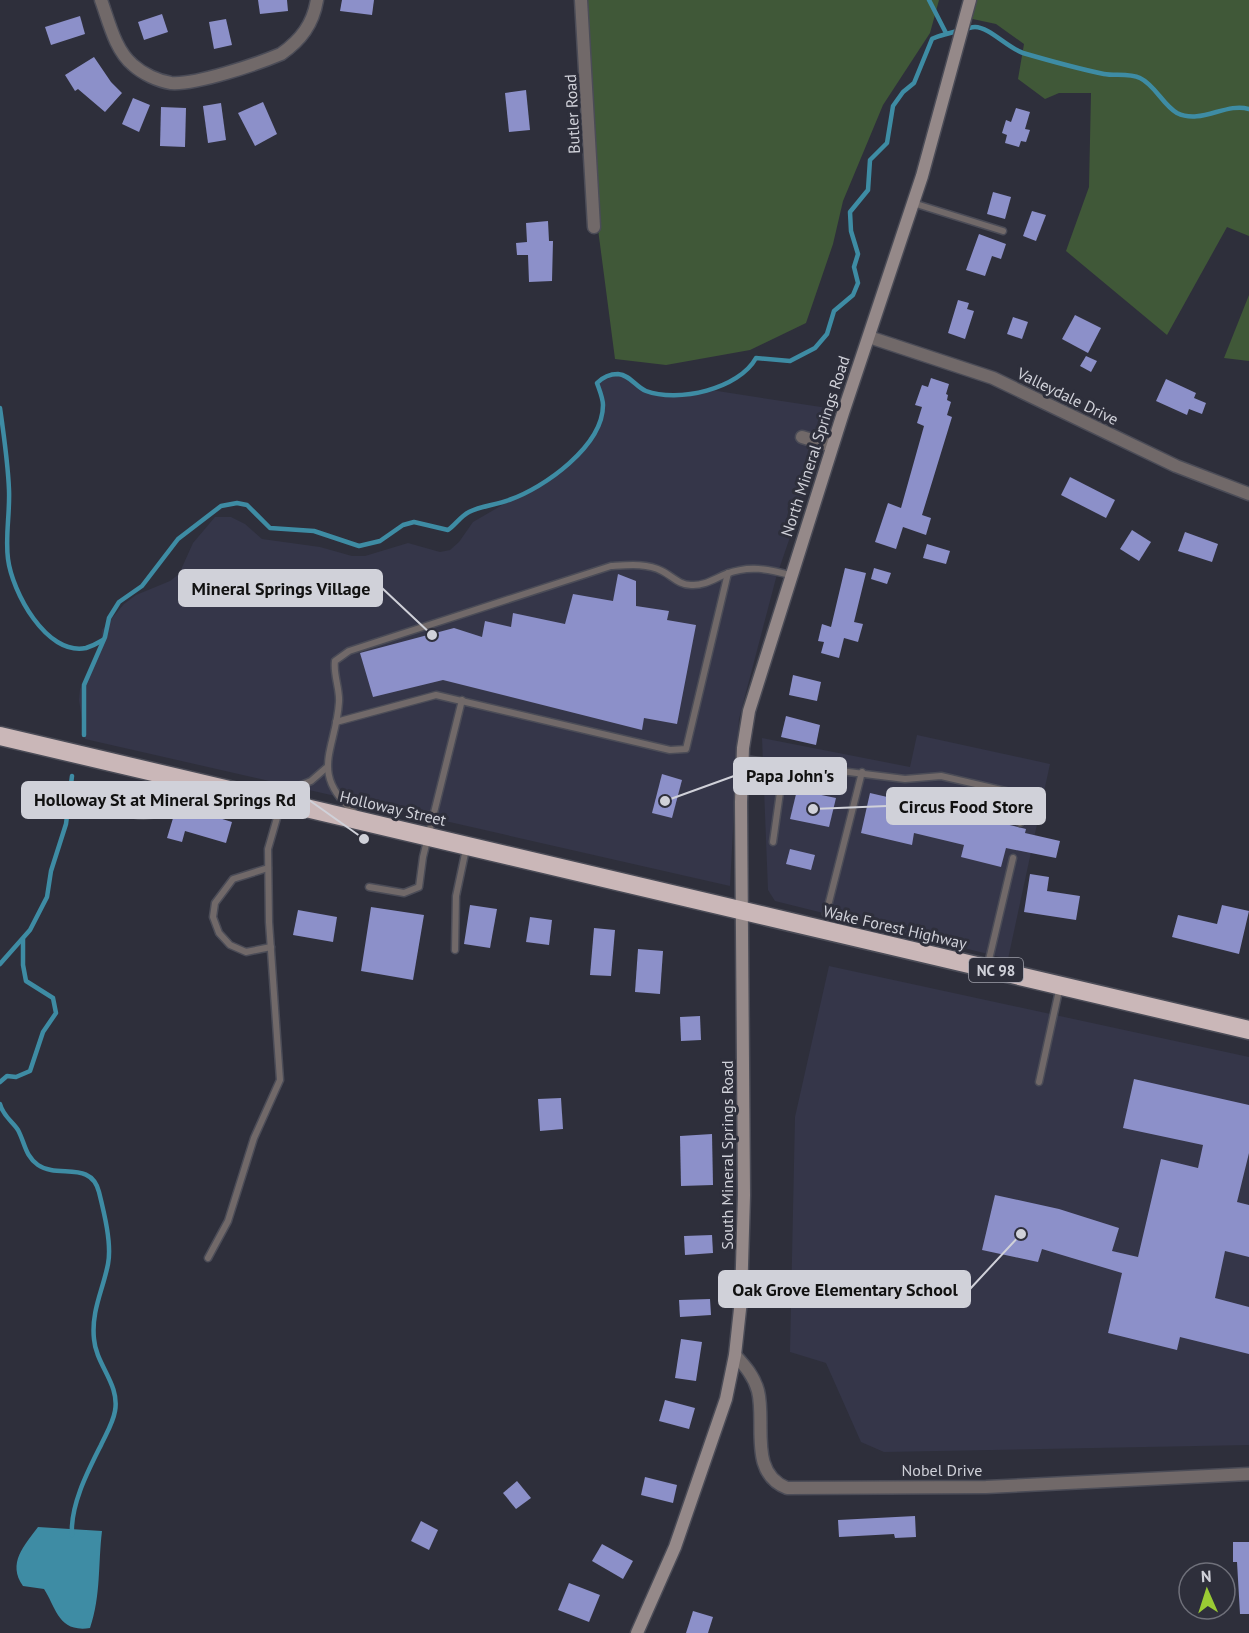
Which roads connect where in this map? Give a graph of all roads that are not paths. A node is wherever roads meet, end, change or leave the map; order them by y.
1 (101, 0) edge
2 (317, 0) edge
3 (581, 0) edge
4 (970, 0) edge
5 (913, 203) junction
6 (594, 226) dead end
7 (1003, 231) dead end
8 (869, 337) junction
9 (802, 437) dead end
10 (832, 446) junction
11 (1249, 494) edge
12 (728, 573) junction
13 (790, 575) junction
14 (462, 700) junction
15 (336, 722) junction
16 (0, 736) edge
17 (742, 759) junction
18 (784, 764) junction
19 (326, 768) junction
20 (862, 772) junction
21 (173, 777) junction
22 (107, 796) dead end
23 (273, 800) junction
24 (365, 822) junction
25 (1020, 823) dead end
26 (428, 837) junction
27 (773, 842) dead end
28 (467, 846) junction
29 (1013, 858) dead end
30 (268, 868) junction
31 (369, 887) dead end
32 (743, 910) junction
33 (826, 914) dead end
34 (271, 947) junction
35 (455, 950) dead end
36 (987, 968) junction
37 (1060, 986) junction
38 (1249, 1030) edge
39 (1039, 1082) dead end
40 (208, 1258) dead end
41 (735, 1354) junction
42 (1249, 1474) edge
43 (637, 1633) edge

1 - 2 street
3 - 6 street, Butler Road
4 - 5 street, North Mineral Springs Road
5 - 7 lane
5 - 8 street, North Mineral Springs Road
8 - 10 street, North Mineral Springs Road
8 - 11 street, Valleydale Drive
9 - 10 street
10 - 13 street, North Mineral Springs Road
12 - 13 lane
12 - 14 lane
12 - 15 lane
13 - 17 street, North Mineral Springs Road
14 - 15 lane
14 - 26 lane
15 - 19 lane
16 - 21 highway, Holloway Street / NC 98
17 - 18 lane
17 - 32 street, North Mineral Springs Road
18 - 20 lane
18 - 27 lane
19 - 23 lane
19 - 24 lane
20 - 25 lane
20 - 33 lane
21 - 22 lane
21 - 23 highway, Holloway Street / NC 98
23 - 24 highway, Holloway Street / NC 98
23 - 30 lane
24 - 26 highway, Holloway Street / NC 98
26 - 28 highway, Holloway Street / NC 98
26 - 31 lane
28 - 32 highway, Holloway Street / NC 98
28 - 35 lane
29 - 36 lane
30 - 34 lane
30 - 34 lane
32 - 36 highway, Wake Forest Highway / NC 98
32 - 41 street, South Mineral Springs Road
34 - 40 lane
36 - 37 highway, Wake Forest Highway / NC 98
37 - 38 highway, Wake Forest Highway / NC 98
37 - 39 lane
41 - 42 street, Nobel Drive
41 - 43 street, South Mineral Springs Road

